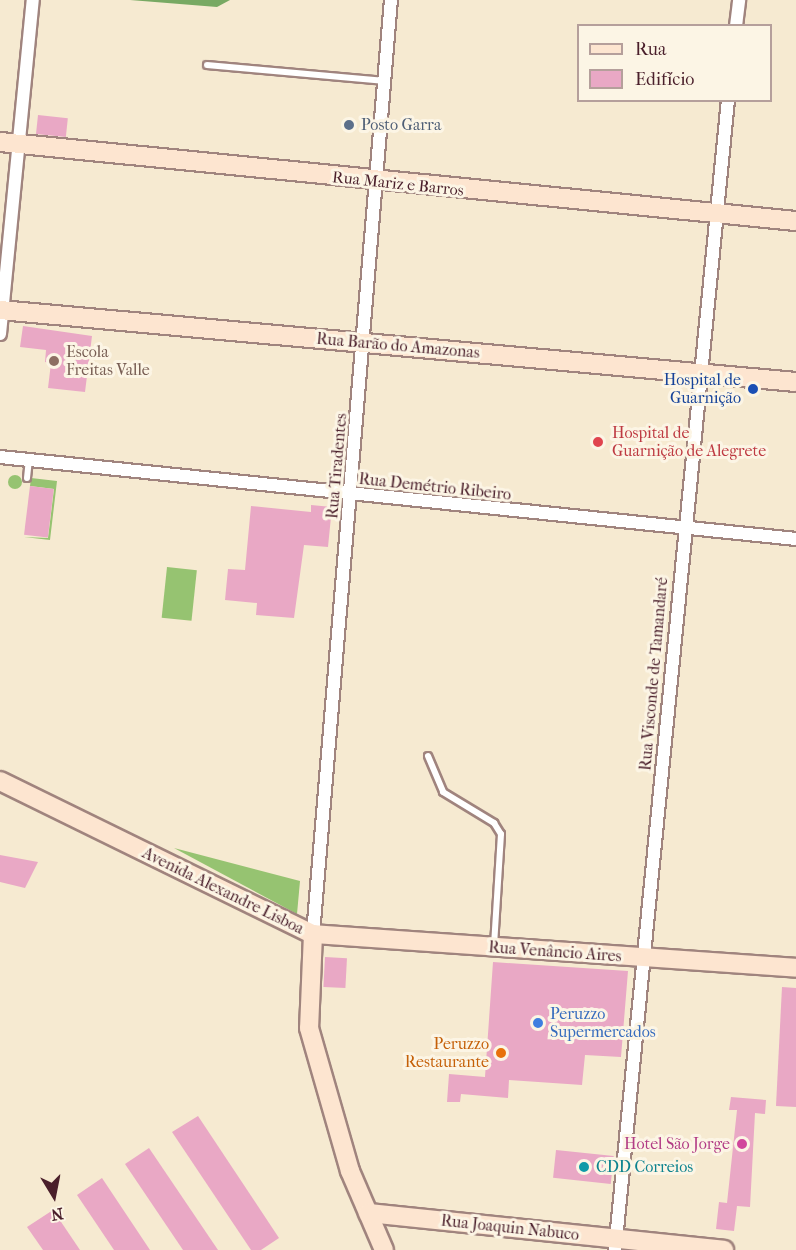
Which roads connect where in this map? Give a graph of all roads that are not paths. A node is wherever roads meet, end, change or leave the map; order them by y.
1 (33, 0) edge
2 (392, 0) edge
3 (739, 0) edge
4 (736, 24) edge
5 (207, 65) dead end
6 (386, 81) junction
7 (728, 102) edge
8 (9, 143) edge
9 (378, 183) junction
10 (716, 214) junction
11 (796, 221) edge
12 (1, 310) edge
13 (0, 334) edge
14 (365, 343) junction
15 (700, 373) junction
16 (796, 382) edge
17 (0, 457) edge
18 (29, 460) junction
19 (27, 478) dead end
20 (350, 494) junction
21 (684, 530) junction
22 (796, 539) edge
23 (428, 756) dead end
24 (0, 781) edge
25 (313, 934) junction
26 (494, 947) junction
27 (643, 959) junction
28 (796, 968) edge
29 (368, 1213) junction
30 (615, 1244) edge
31 (384, 1250) edge
32 (724, 1250) edge

1 - 8 street
2 - 6 street, Rua Tiradentes
3 - 4 street
5 - 6 lane
6 - 9 street, Rua Tiradentes
7 - 10 street, Rua Visconde de Tamandaré
8 - 9 street, Rua Mariz e Barros
8 - 12 street
9 - 10 street, Rua Mariz e Barros
9 - 14 street, Rua Tiradentes
10 - 11 street, Rua Mariz e Barros
10 - 15 street, Rua Visconde de Tamandaré
12 - 13 street
12 - 14 street, Rua Barão do Amazonas
14 - 15 street, Rua Barão do Amazonas
14 - 20 street, Rua Tiradentes
15 - 16 street, Rua Barão do Amazonas
15 - 21 street, Rua Visconde de Tamandaré
17 - 18 street, Rua Demétrio Ribeiro
18 - 19 lane
18 - 20 street, Rua Demétrio Ribeiro
20 - 21 street, Rua Demétrio Ribeiro
20 - 25 street, Rua Tiradentes
21 - 22 street, Rua Demétrio Ribeiro
21 - 27 street, Rua Visconde de Tamandaré
23 - 26 lane
24 - 25 street, Avenida Alexandre Lisboa
25 - 26 street, Rua Venâncio Aires
25 - 29 street, Avenida Alexandre Lisboa
26 - 27 street, Rua Venâncio Aires
27 - 28 street, Rua Venâncio Aires
27 - 30 street, Rua Visconde de Tamandaré
29 - 30 street, Rua Joaquin Nabuco
29 - 31 street, Avenida Alexandre Lisboa
30 - 32 street, Rua Joaquin Nabuco

